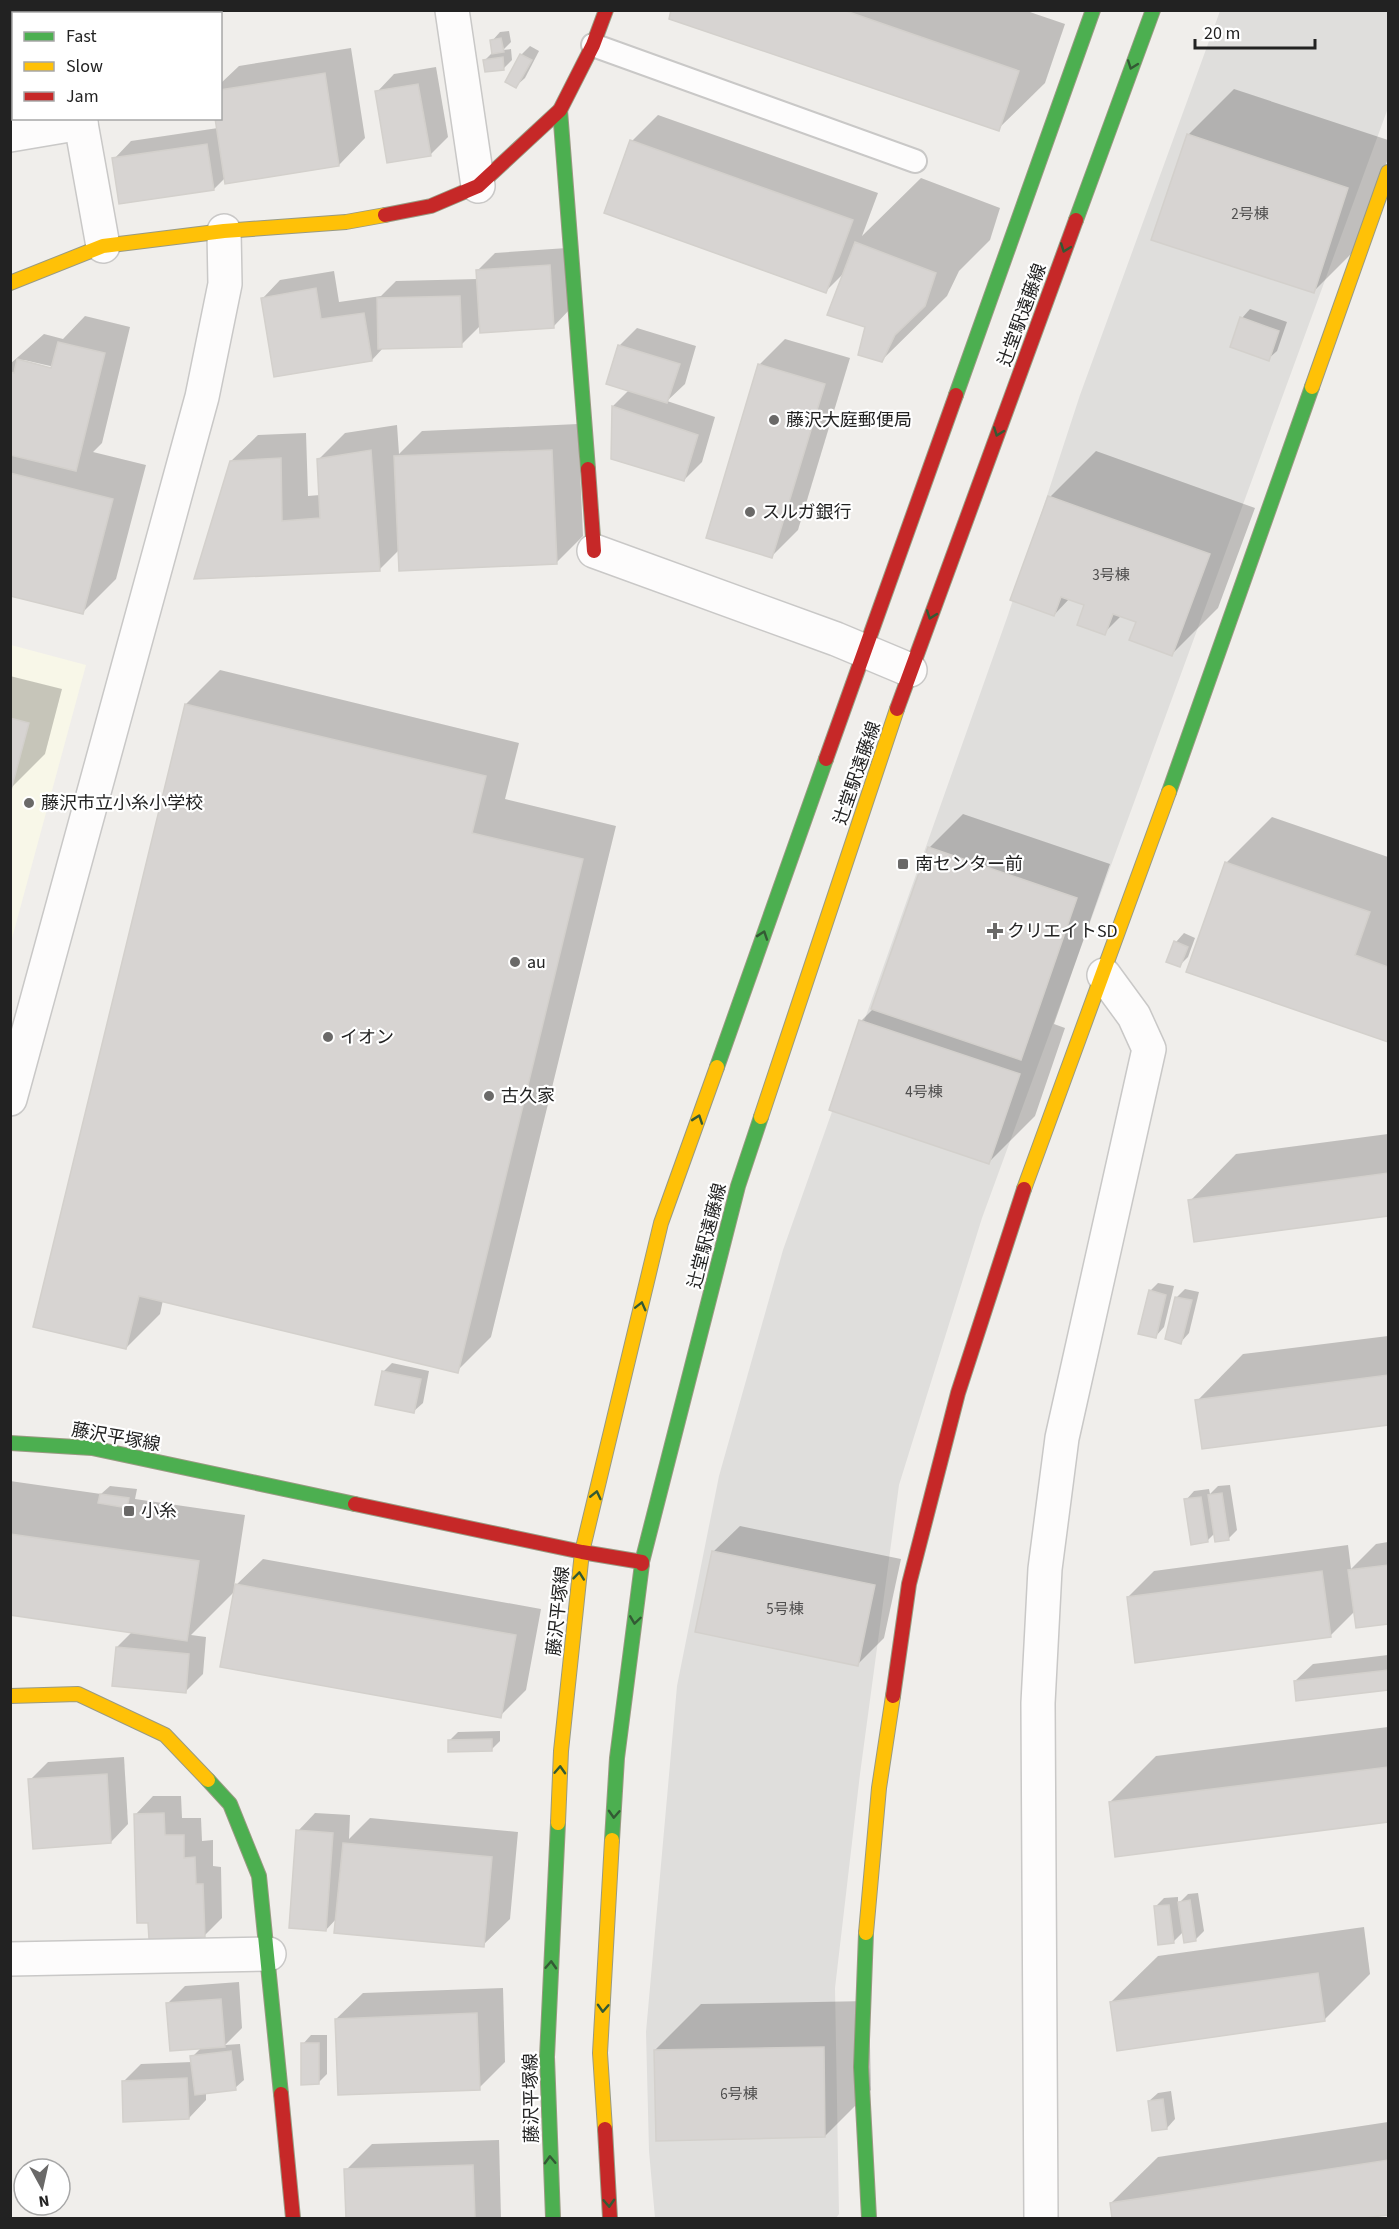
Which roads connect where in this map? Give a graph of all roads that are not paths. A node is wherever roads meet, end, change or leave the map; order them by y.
1 (452, 10) edge
2 (606, 10) edge
3 (1093, 10) edge
4 (1153, 10) edge
5 (593, 45) junction
6 (560, 110) junction
7 (80, 121) edge
8 (10, 135) edge
9 (915, 160) dead end
10 (1389, 172) edge
11 (478, 186) junction
12 (224, 231) junction
13 (103, 246) junction
14 (10, 283) edge
15 (594, 550) joint
16 (865, 651) junction
17 (910, 670) junction
18 (1104, 975) junction
19 (10, 1099) edge
20 (10, 1443) edge
21 (582, 1552) junction
22 (642, 1562) junction
23 (10, 1696) edge
24 (269, 1954) junction
25 (10, 1959) edge
26 (293, 2218) edge
27 (553, 2218) edge
28 (610, 2218) edge
29 (869, 2218) edge
30 (1041, 2218) edge

1 - 11 street
2 - 5 street
3 - 16 street, 辻堂駅遠藤線
4 -> 17 street, 辻堂駅遠藤線
5 - 6 street
5 - 9 lane
6 - 11 street
6 - 15 street
7 - 8 street
7 - 13 street
10 - 18 street
11 - 12 street
12 - 13 street
12 - 19 street
13 - 14 street
15 - 16 street
16 - 17 street
21 -> 16 street, 辻堂駅遠藤線
17 - 22 street, 辻堂駅遠藤線
18 - 29 street
18 - 30 street
20 - 21 street, 藤沢平塚線
21 - 22 street
27 -> 21 street, 藤沢平塚線
22 -> 28 street
23 - 24 street
24 - 25 street
24 - 26 street

